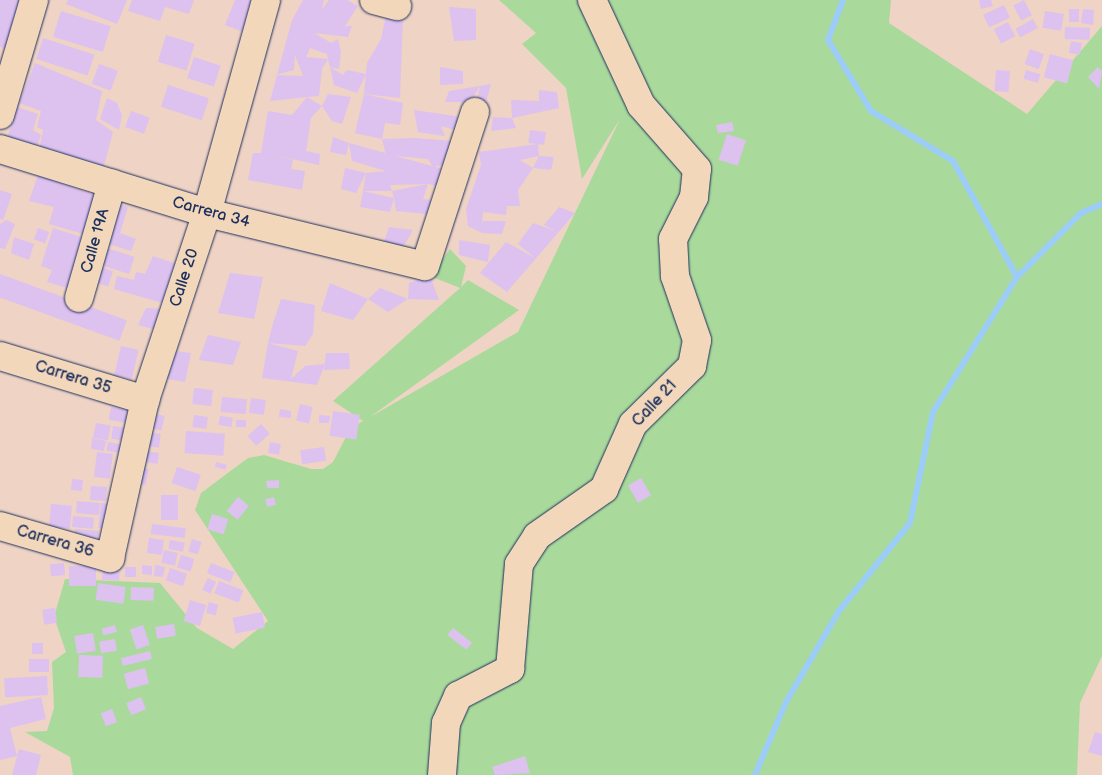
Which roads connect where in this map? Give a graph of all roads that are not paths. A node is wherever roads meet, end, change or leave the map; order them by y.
1 (34, 0) edge
2 (266, 0) edge
3 (592, 0) edge
4 (475, 112) dead end
5 (0, 116) edge
6 (0, 149) edge
7 (112, 184) junction
8 (207, 213) junction
9 (79, 298) dead end
10 (0, 356) edge
11 (145, 400) junction
12 (0, 526) edge
13 (110, 558) joint
14 (442, 775) edge

1 - 5 street
2 - 8 street, Calle 20
3 - 14 street, Calle 21
4 - 8 street, Carrera 34
6 - 7 street, Carrera 34
7 - 8 street, Carrera 34
7 - 9 street, Calle 19A
8 - 11 street, Calle 20
10 - 11 street, Carrera 35
11 - 13 street, Calle 20
12 - 13 street, Carrera 36

